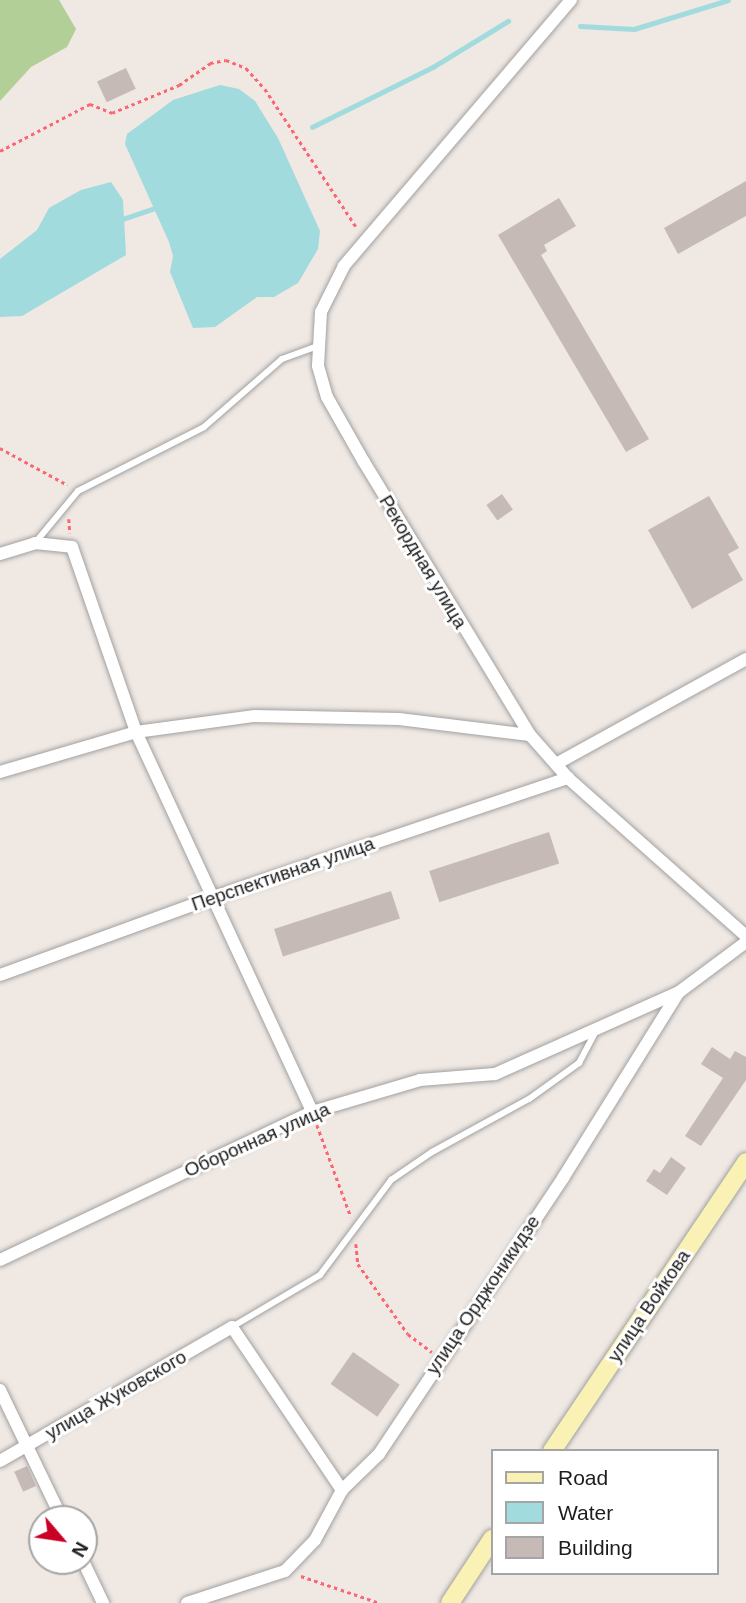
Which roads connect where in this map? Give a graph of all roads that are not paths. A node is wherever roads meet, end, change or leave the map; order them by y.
1 (571, 0) edge
2 (317, 346) junction
3 (35, 543) junction
4 (0, 554) edge
5 (746, 659) edge
6 (136, 732) junction
7 (530, 735) junction
8 (556, 764) junction
9 (0, 772) edge
10 (568, 778) junction
11 (211, 898) junction
12 (746, 936) edge
13 (746, 942) edge
14 (0, 975) edge
15 (679, 992) junction
16 (597, 1029) junction
17 (312, 1112) junction
18 (746, 1162) edge
19 (0, 1260) edge
20 (232, 1327) junction
21 (0, 1390) edge
22 (26, 1447) junction
23 (553, 1449) edge
24 (0, 1461) edge
25 (342, 1490) junction
26 (55, 1505) edge
27 (490, 1542) edge
28 (90, 1575) edge
29 (103, 1603) edge
30 (187, 1603) edge
31 (450, 1603) edge

1 - 2 street, Рекордная улица
2 - 3 lane
2 - 7 street, Рекордная улица
3 - 4 street
3 - 6 street
5 - 8 street
6 - 7 street
6 - 9 street
6 - 11 street
7 - 8 street, Рекордная улица
8 - 10 street, Рекордная улица
10 - 11 street, Перспективная улица
10 - 12 street, Рекордная улица
11 - 14 street, Перспективная улица
11 - 17 street
13 - 15 street, улица Орджоникидзе
15 - 16 street, Оборонная улица
15 - 25 street, улица Орджоникидзе
16 - 17 street, Оборонная улица
16 - 20 lane
17 - 19 street, Оборонная улица
18 - 23 street, улица Войкова
20 - 22 street, улица Жуковского
20 - 25 street
21 - 22 street
22 - 24 street, улица Жуковского
22 - 26 street
25 - 30 street, улица Орджоникидзе
27 - 31 street
28 - 29 street

